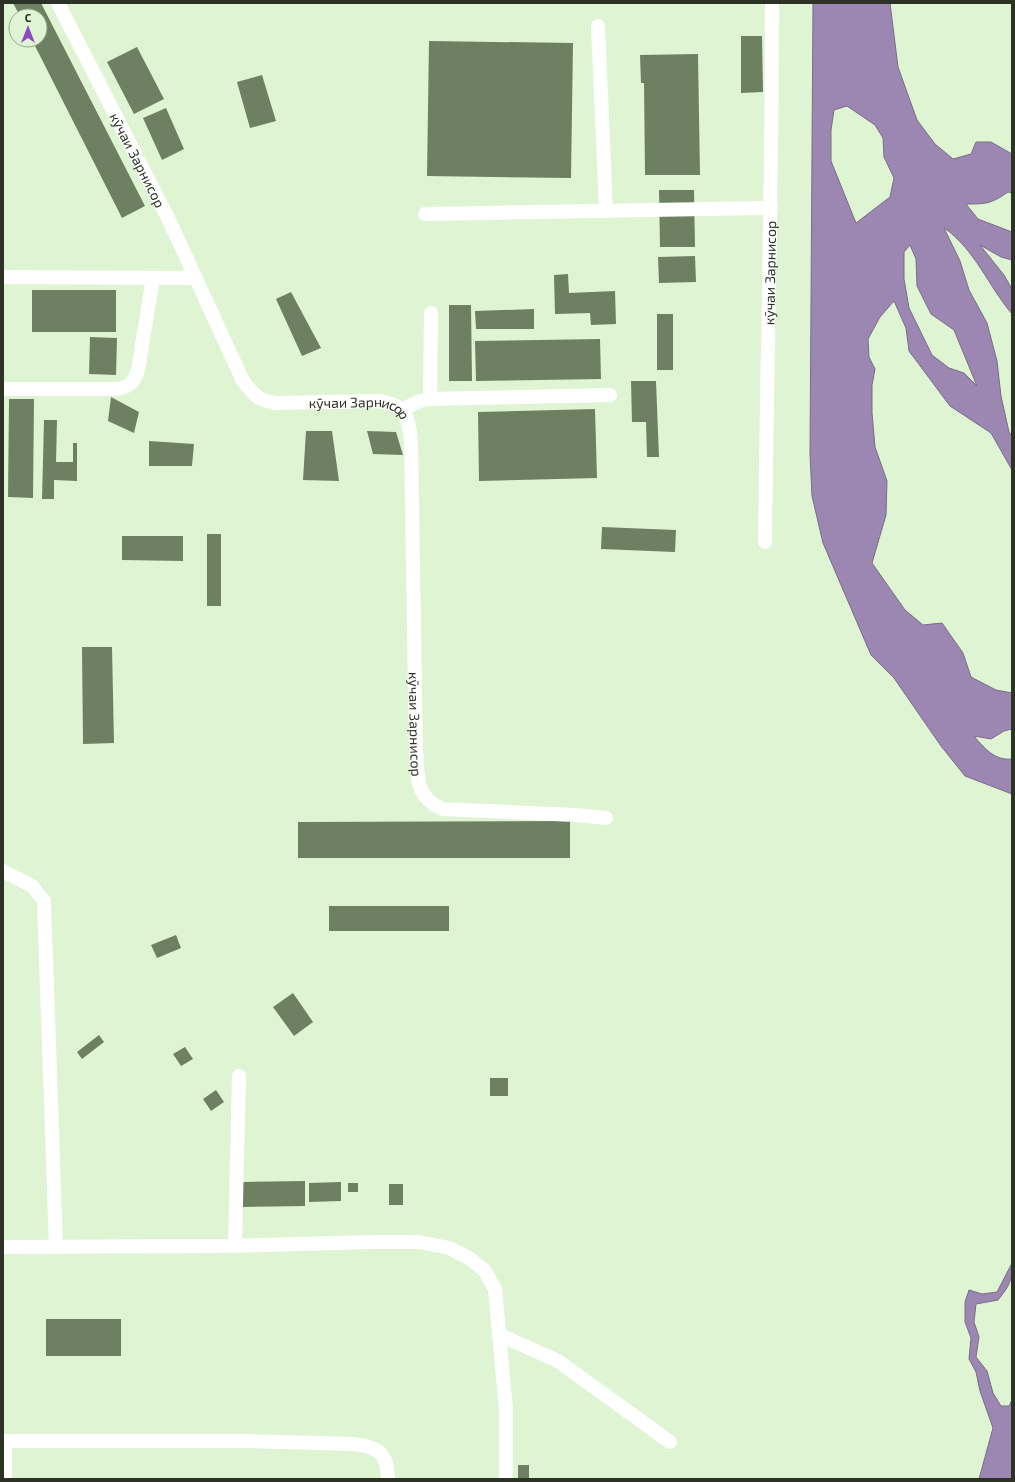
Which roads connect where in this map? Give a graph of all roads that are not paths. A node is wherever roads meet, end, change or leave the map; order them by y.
1 (58, 3) edge
2 (772, 3) edge
3 (598, 26) dead end
4 (771, 208) junction
5 (606, 211) junction
6 (425, 214) dead end
7 (3, 277) edge
8 (153, 278) junction
9 (196, 278) junction
10 (431, 313) dead end
11 (3, 389) edge
12 (610, 395) dead end
13 (430, 399) junction
14 (402, 410) junction
15 (766, 542) dead end
16 (606, 818) dead end
17 (3, 871) edge
18 (239, 1076) dead end
19 (236, 1246) junction
20 (3, 1247) edge
21 (56, 1247) junction
22 (500, 1335) junction
23 (4, 1441) edge
24 (670, 1442) dead end
25 (5, 1479) edge
26 (388, 1479) edge
27 (506, 1479) edge

1 - 9 lane, кӯчаи Зарнисор
2 - 4 lane, кӯчаи Зарнисор
3 - 5 lane
4 - 5 lane
4 - 15 lane, кӯчаи Зарнисор
5 - 6 lane
7 - 8 lane
8 - 9 lane
8 - 11 lane
9 - 14 lane, кӯчаи Зарнисор
10 - 13 lane
12 - 13 lane
13 - 14 lane
14 - 16 lane, кӯчаи Зарнисор
17 - 21 lane
18 - 19 lane
19 - 21 lane
19 - 22 lane
20 - 21 lane
22 - 24 lane
22 - 27 lane
23 - 25 lane
23 - 26 lane

